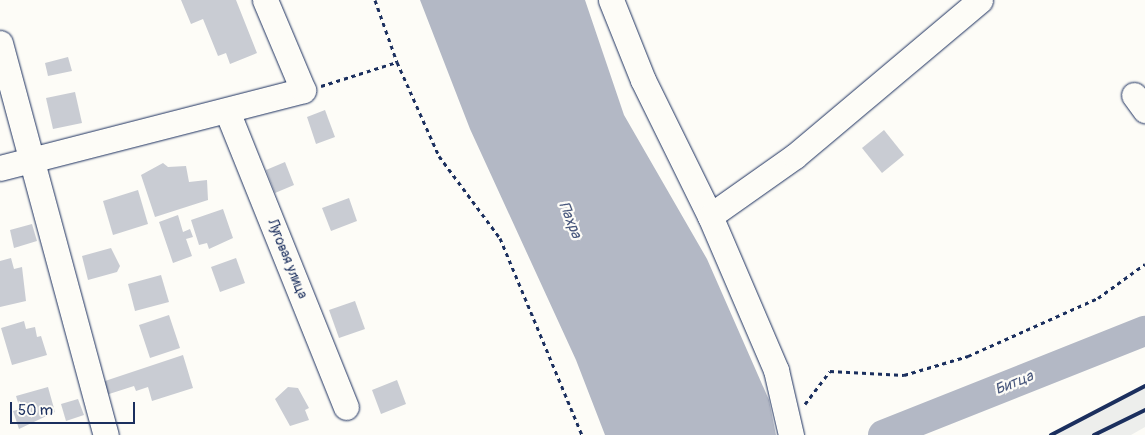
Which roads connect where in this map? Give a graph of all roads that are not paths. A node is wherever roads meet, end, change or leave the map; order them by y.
1 (265, 0) edge
2 (611, 0) edge
3 (980, 0) edge
4 (0, 43) edge
5 (227, 111) junction
6 (32, 160) junction
7 (0, 168) edge
8 (710, 216) junction
9 (346, 407) dead end
10 (790, 430) edge
11 (106, 435) edge

1 - 5 street
2 - 8 street
3 - 8 street
4 - 6 street
5 - 6 street
5 - 9 street, Луговая улица
6 - 7 street
6 - 11 street
8 - 10 street

